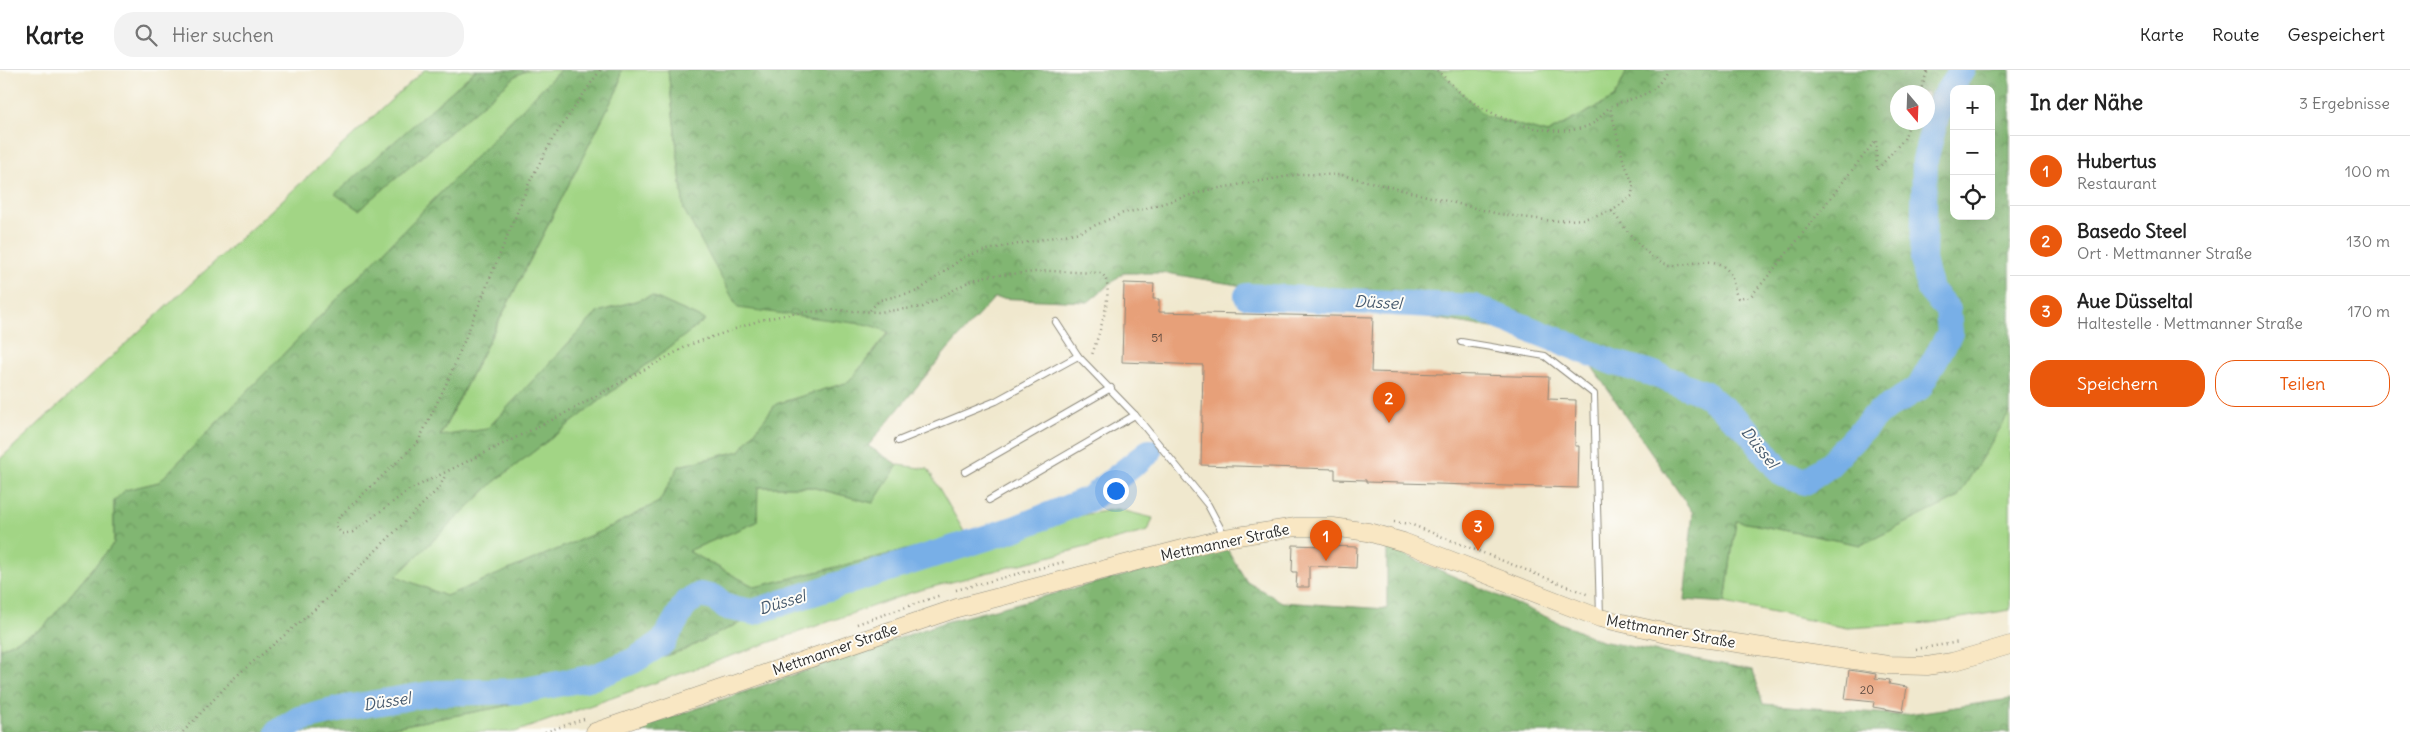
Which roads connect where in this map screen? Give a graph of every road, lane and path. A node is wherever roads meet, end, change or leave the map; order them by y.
1 (600, 70) edge
2 (1437, 70) edge
3 (1667, 70) edge
4 (1928, 70) edge
5 (1923, 85) edge
6 (1610, 107) junction
7 (1907, 130) edge
8 (1612, 211) junction
9 (870, 310) junction
10 (1056, 322) dead end
11 (1461, 342) dead end
12 (1078, 356) junction
13 (1088, 368) junction
14 (1111, 388) junction
15 (1135, 415) junction
16 (898, 441) dead end
17 (965, 472) dead end
18 (446, 474) junction
19 (990, 500) dead end
20 (1391, 521) dead end
21 (1225, 538) junction
22 (1072, 560) dead end
23 (1600, 600) junction
24 (1600, 618) junction
25 (849, 627) dead end
26 (1964, 641) dead end
27 (2010, 646) edge
28 (1915, 649) dead end
29 (593, 724) edge
30 (183, 732) edge
31 (546, 732) edge

1 - 18 path
2 - 6 path
3 - 6 path
4 - 5 path
6 - 8 path
7 - 8 path
8 - 9 path
9 - 13 path
9 - 18 path
10 - 12 lane
11 - 23 lane
12 - 13 lane
12 - 16 lane
13 - 14 lane
14 - 15 lane
14 - 17 lane
15 - 19 lane
15 - 21 lane
18 - 30 path
20 - 23 path
21 - 24 main road, Mettmanner Straße
21 - 29 main road, Mettmanner Straße
22 - 25 path
23 - 24 lane
24 - 27 main road, Mettmanner Straße
26 - 28 path
29 - 31 path

